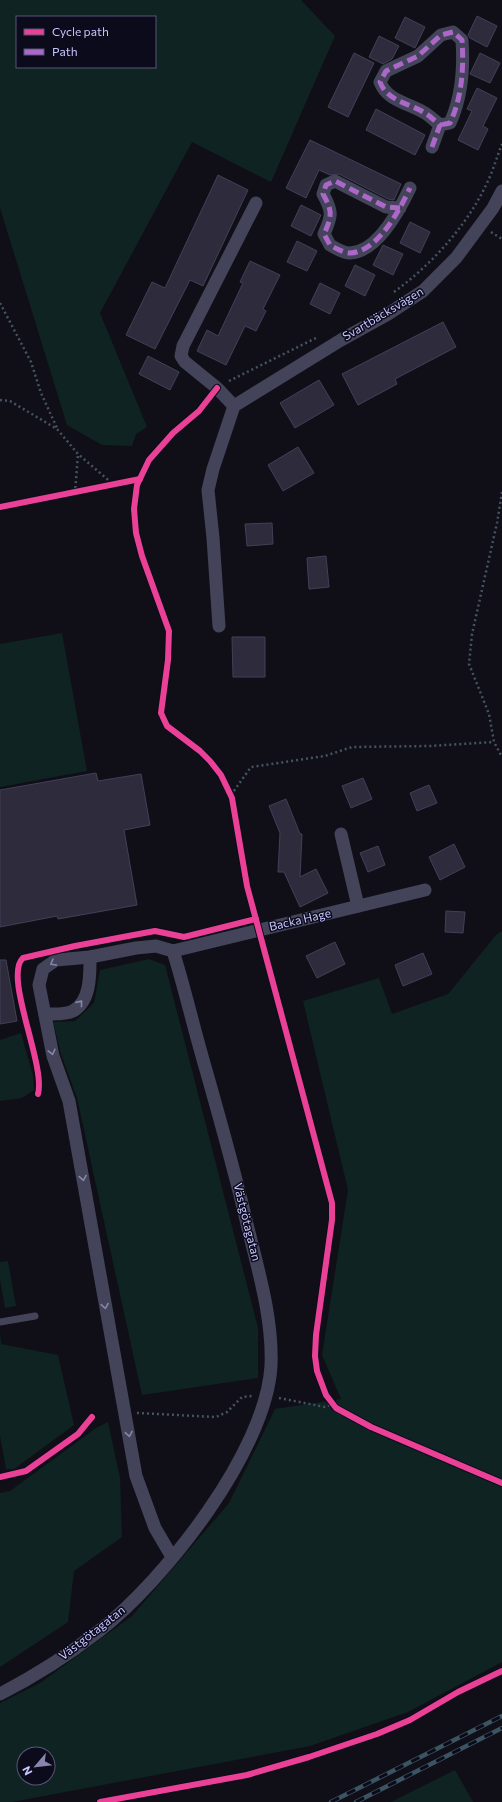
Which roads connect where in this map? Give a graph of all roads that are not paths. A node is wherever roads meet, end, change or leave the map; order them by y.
1 (440, 125) junction
2 (432, 146) dead end
3 (410, 188) dead end
4 (502, 190) edge
5 (256, 203) dead end
6 (400, 208) junction
7 (234, 406) junction
8 (219, 626) dead end
9 (341, 834) dead end
10 (425, 890) dead end
11 (358, 906) junction
12 (173, 951) junction
13 (90, 957) junction
14 (45, 1014) junction
15 (34, 1316) dead end
16 (0, 1322) edge
17 (172, 1557) junction
18 (0, 1694) edge

1 - 1 street
1 - 2 street
3 - 6 street
4 - 7 street, Svartbäcksvägen
5 - 7 street
6 - 6 street
7 - 8 street
9 - 11 street
10 - 11 street, Backa Hage
11 - 12 street, Backa Hage
12 - 13 street
12 - 17 street, Västgötagatan
14 -> 13 street
13 -> 14 street
14 -> 17 street
15 - 16 lane
17 - 18 street, Västgötagatan

